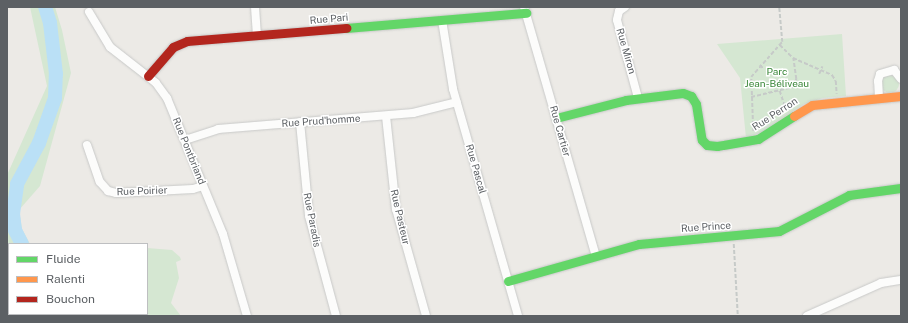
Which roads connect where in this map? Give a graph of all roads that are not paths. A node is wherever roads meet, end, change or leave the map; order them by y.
1 (255, 7) edge
2 (625, 7) edge
3 (525, 10) edge
4 (89, 12) dead end
5 (442, 20) junction
6 (257, 36) junction
7 (148, 76) junction
8 (901, 79) edge
9 (901, 96) edge
10 (638, 98) junction
11 (879, 98) junction
12 (457, 102) junction
13 (386, 116) junction
14 (556, 118) junction
15 (300, 122) junction
16 (185, 140) junction
17 (87, 145) dead end
18 (203, 186) junction
19 (901, 188) edge
20 (596, 256) junction
21 (901, 280) edge
22 (508, 281) junction
23 (248, 316) edge
24 (336, 316) edge
25 (426, 316) edge
26 (518, 316) edge
27 (808, 316) edge

1 - 6 street
2 - 10 street, Rue Miron
3 - 5 street, Rue Pari
3 - 14 street, Rue Cartier
4 - 7 street, Rue Pontbriand
5 - 6 street, Rue Pari
5 - 12 street, Rue Pascal
6 - 7 street, Rue Pari
7 - 16 street, Rue Pontbriand
8 - 11 street
9 - 11 street, Rue Perron
10 - 11 street, Rue Perron
10 - 14 street, Rue Perron
12 - 13 street, Rue Prud'homme
12 - 22 street, Rue Pascal
13 - 15 street, Rue Prud'homme
13 - 25 street, Rue Pasteur
14 - 20 street, Rue Cartier
15 - 16 street, Rue Prud'homme
15 - 24 street, Rue Paradis
16 - 18 street, Rue Pontbriand
17 - 18 street, Rue Poirier
18 - 23 street, Rue Pontbriand
19 - 20 street, Rue Prince
20 - 22 street, Rue Prince
21 - 27 street
22 - 26 street, Rue Pascal

